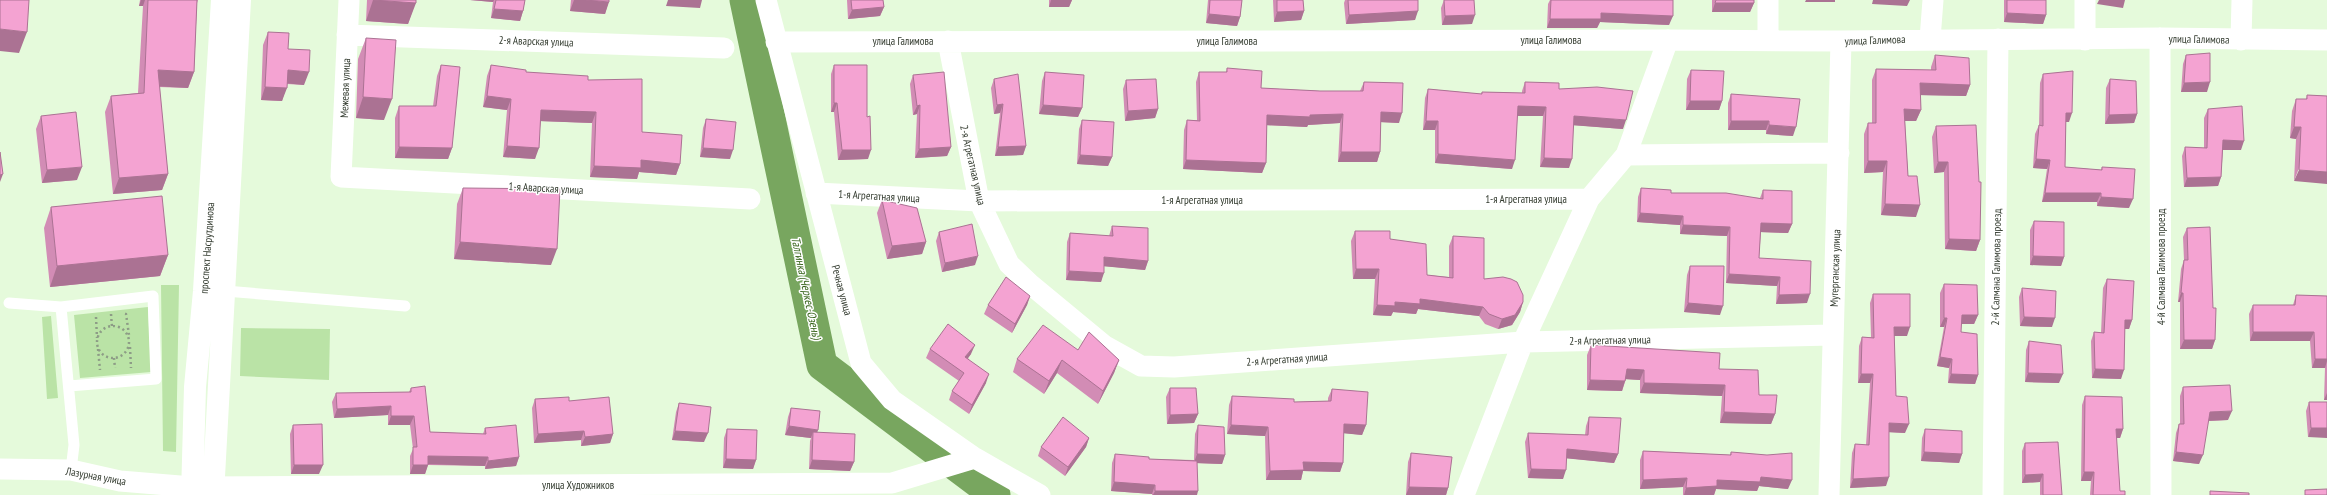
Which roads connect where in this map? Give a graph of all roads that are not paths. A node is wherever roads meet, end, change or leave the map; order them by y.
1 (222, 0) edge
2 (240, 0) edge
3 (349, 0) edge
4 (766, 0) edge
5 (1768, 0) edge
6 (1933, 0) edge
7 (2084, 0) edge
8 (2242, 0) edge
9 (347, 35) junction
10 (2160, 38) junction
11 (1930, 39) junction
12 (1998, 39) junction
13 (1668, 40) junction
14 (1768, 40) junction
15 (2085, 40) junction
16 (2241, 40) junction
17 (2327, 40) edge
18 (948, 41) junction
19 (1841, 41) junction
20 (776, 42) junction
21 (724, 48) dead end
22 (1839, 153) junction
23 (1626, 155) junction
24 (341, 177) joint
25 (816, 193) junction
26 (750, 199) dead end
27 (1589, 199) junction
28 (979, 201) junction
29 (224, 291) junction
30 (9, 303) dead end
31 (405, 306) dead end
32 (61, 307) junction
33 (1832, 335) junction
34 (1523, 342) junction
35 (69, 386) junction
36 (975, 458) junction
37 (0, 469) edge
38 (71, 470) junction
39 (202, 491) edge
40 (1040, 495) edge
41 (1464, 495) edge
42 (1829, 495) edge
43 (1993, 495) edge
44 (2161, 495) edge

1 - 39 main road, проспект Насрутдинова
2 - 29 main road, проспект Насрутдинова
3 - 9 street, Межевая улица
4 - 20 street, Речная улица
5 - 14 street
6 - 11 street
7 - 15 street
8 - 16 street
9 - 21 street, 2-я Аварская улица
9 - 24 street, Межевая улица
10 - 15 street, улица Галимова
10 - 16 street, улица Галимова
10 - 44 street, 4-й Салмана Галимова проезд
11 - 12 street, улица Галимова
11 - 19 street, улица Галимова
12 - 15 street, улица Галимова
12 - 43 street, 2-й Салмана Галимова проезд
13 - 14 street, улица Галимова
13 - 18 street, улица Галимова
13 - 23 street
14 - 19 street, улица Галимова
16 - 17 street, улица Галимова
18 - 20 street, улица Галимова
18 - 28 street, 2-я Агрегатная улица
19 - 22 street, Мугерганская улица
20 - 25 street, Речная улица
22 - 23 street
22 - 33 street, Мугерганская улица
23 - 27 street
24 - 26 street, 1-я Аварская улица
25 - 28 street, 1-я Агрегатная улица
25 - 36 street, Речная улица
27 - 28 street, 1-я Агрегатная улица
27 - 34 street
28 - 34 street, 2-я Агрегатная улица
29 - 31 lane
29 - 39 main road, проспект Насрутдинова
30 - 32 lane
32 - 35 lane
32 - 35 lane
33 - 34 street, 2-я Агрегатная улица
33 - 42 street, Мугерганская улица
34 - 41 street
35 - 38 lane
36 - 39 street, улица Художников
36 - 40 street, Речная улица
37 - 38 street, Лазурная улица
38 - 39 street, Лазурная улица

